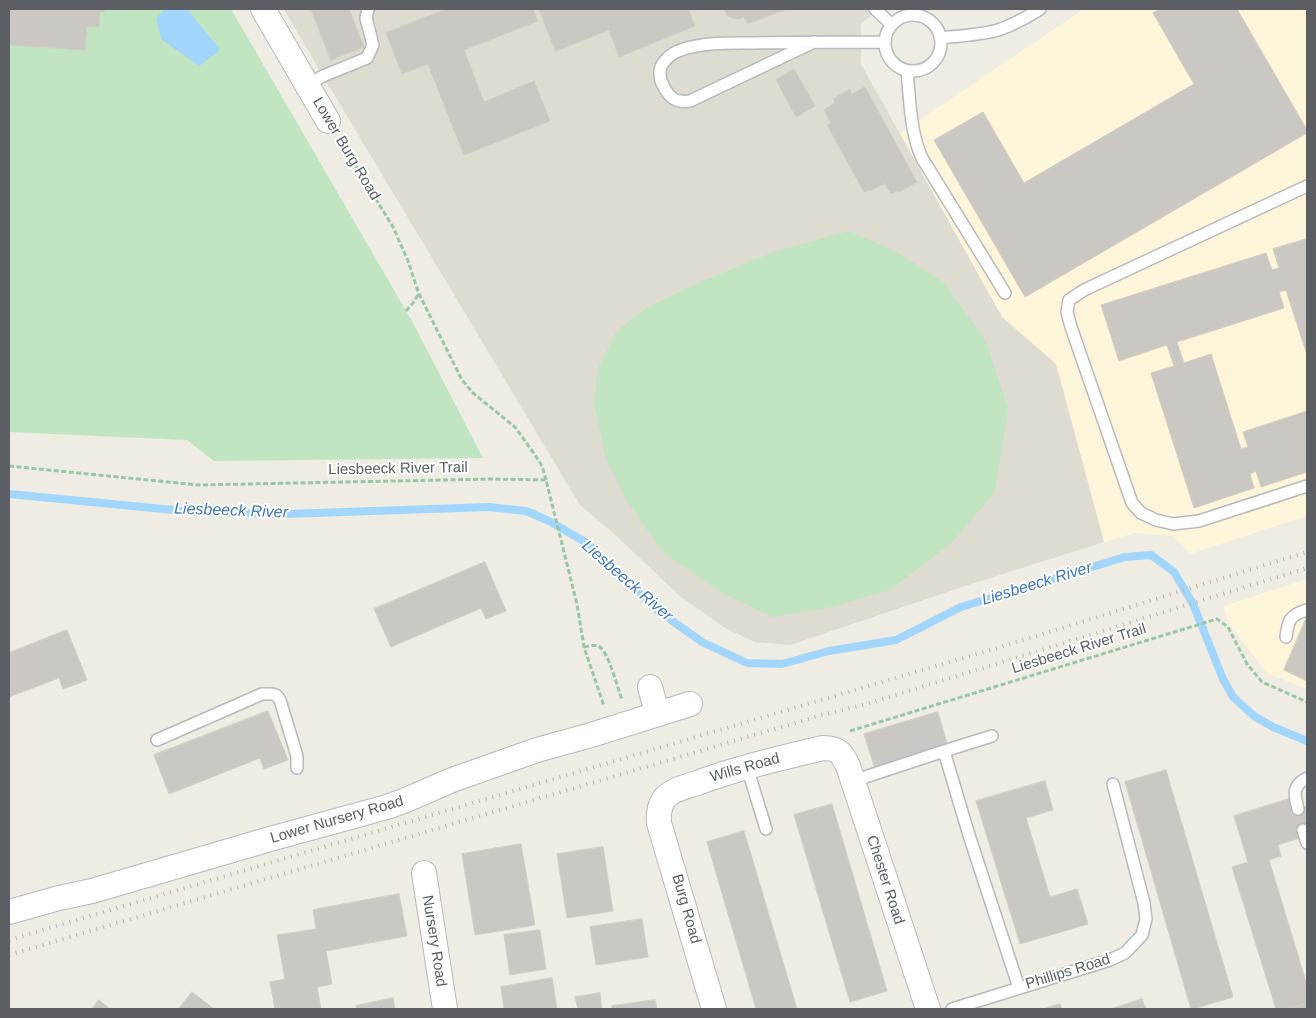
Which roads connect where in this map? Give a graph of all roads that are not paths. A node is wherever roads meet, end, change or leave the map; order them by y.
1 (263, 9) edge
2 (368, 9) edge
3 (875, 9) edge
4 (1040, 9) edge
5 (891, 24) junction
6 (940, 38) junction
7 (814, 42) junction
8 (884, 42) junction
9 (907, 71) junction
10 (307, 84) junction
11 (328, 121) road end
12 (1307, 186) edge
13 (1004, 293) dead end
14 (1307, 486) edge
15 (1307, 610) edge
16 (1286, 637) dead end
17 (650, 687) dead end
18 (690, 704) dead end
19 (657, 713) junction
20 (992, 736) dead end
21 (157, 740) dead end
22 (944, 751) junction
23 (841, 753) joint
24 (747, 767) junction
25 (297, 768) dead end
26 (1307, 778) edge
27 (853, 781) junction
28 (1113, 784) dead end
29 (659, 809) joint
30 (1298, 809) dead end
31 (766, 829) dead end
32 (1303, 830) dead end
33 (1307, 843) edge
34 (424, 873) dead end
35 (9, 912) edge
36 (1019, 988) junction
37 (445, 1009) edge
38 (714, 1009) edge
39 (928, 1009) edge
40 (952, 1009) edge

1 - 10 street, Lower Burg Road
2 - 10 lane
3 - 5 lane
4 - 6 lane
5 - 6 lane
5 - 8 lane
6 - 9 lane
7 - 7 lane
7 - 8 lane
8 - 9 lane
9 - 13 lane
10 - 11 street, Lower Burg Road
12 - 14 lane
15 - 16 lane
17 - 19 street
18 - 19 street, Lower Nursery Road
19 - 35 street, Lower Nursery Road
20 - 22 lane
21 - 25 lane
22 - 27 lane
22 - 36 lane
23 - 24 street, Wills Road
23 - 27 street, Chester Road
24 - 29 street, Wills Road
24 - 31 lane
26 - 30 lane
27 - 39 street, Chester Road
28 - 36 lane, Phillips Road
29 - 38 street, Burg Road
32 - 33 lane
34 - 37 street, Nursery Road
36 - 40 lane, Phillips Road

